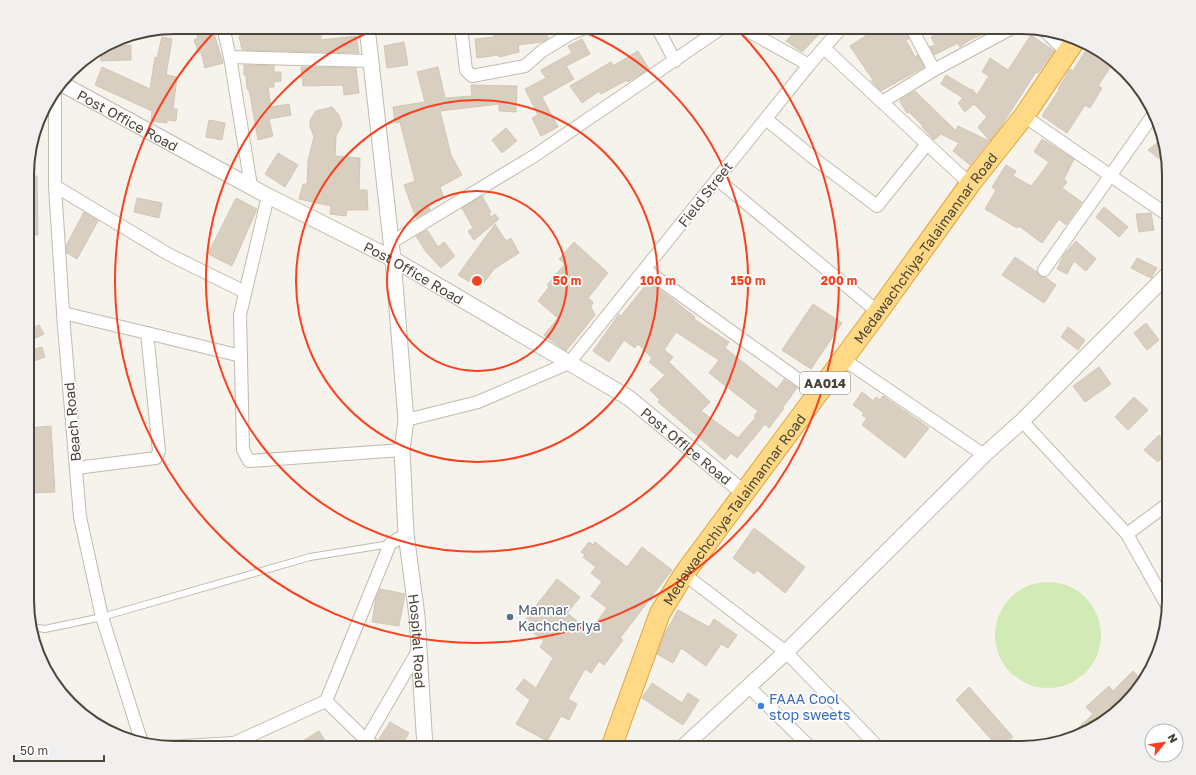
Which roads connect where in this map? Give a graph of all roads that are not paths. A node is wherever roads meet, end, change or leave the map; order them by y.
1 (225, 34) edge
2 (368, 34) edge
3 (462, 34) edge
4 (570, 34) edge
5 (661, 34) edge
6 (713, 34) edge
7 (754, 34) edge
8 (836, 34) edge
9 (915, 34) edge
10 (1001, 34) edge
11 (1061, 40) edge
12 (1071, 46) edge
13 (824, 48) junction
14 (230, 57) junction
15 (370, 61) junction
16 (675, 61) junction
17 (809, 65) junction
18 (934, 70) junction
19 (66, 86) edge
20 (882, 102) junction
21 (54, 103) edge
22 (1024, 116) junction
23 (766, 119) junction
24 (1150, 119) edge
25 (927, 144) junction
26 (1110, 176) junction
27 (717, 179) junction
28 (970, 184) junction
29 (55, 186) junction
30 (251, 186) junction
31 (268, 196) junction
32 (1162, 211) edge
33 (392, 242) junction
34 (393, 259) junction
35 (646, 270) junction
36 (1044, 270) dead end
37 (1162, 280) edge
38 (245, 292) junction
39 (878, 312) junction
40 (63, 313) junction
41 (147, 332) junction
42 (241, 356) junction
43 (843, 359) junction
44 (569, 362) junction
45 (817, 393) junction
46 (406, 420) junction
47 (1022, 421) junction
48 (402, 450) junction
49 (984, 455) junction
50 (76, 468) junction
51 (744, 493) junction
52 (1162, 508) edge
53 (406, 534) junction
54 (1127, 534) junction
55 (390, 544) junction
56 (684, 574) junction
57 (1162, 596) edge
58 (102, 617) junction
59 (37, 628) edge
60 (419, 649) junction
61 (786, 652) junction
62 (749, 687) junction
63 (326, 701) junction
64 (140, 736) edge
65 (245, 741) edge
66 (360, 741) edge
67 (365, 741) edge
68 (425, 741) edge
69 (614, 741) edge
70 (690, 741) edge
71 (804, 741) edge
72 (872, 741) edge

1 - 14 street
2 - 15 street, Hospital Road
3 - 4 street
5 - 16 street
6 - 16 street
7 - 17 street
8 - 13 street, Field Street
9 - 18 street
10 - 18 street
11 - 12 street
12 - 22 highway, Medawachchiya-Talaimannar Road / AA014
13 - 17 street, Field Street
13 - 20 street
14 - 15 street
14 - 30 street
15 - 33 street, Hospital Road
16 - 33 street
17 - 23 street, Field Street
18 - 20 street
19 - 30 street, Post Office Road
20 - 25 street
21 - 29 street, Beach Road
22 - 26 street
22 - 28 highway, Medawachchiya-Talaimannar Road / AA014
23 - 25 street
23 - 27 street, Field Street
24 - 26 street
25 - 28 street
26 - 32 street
26 - 36 street
27 - 35 street, Field Street
27 - 39 street
28 - 39 highway, Medawachchiya-Talaimannar Road / AA014
29 - 38 street
29 - 40 street, Beach Road
30 - 31 street, Post Office Road
31 - 34 street, Post Office Road
31 - 38 street
33 - 34 street, Hospital Road
34 - 44 street, Post Office Road
34 - 46 street, Hospital Road
35 - 44 street, Field Street
35 - 45 street
37 - 47 street
38 - 42 street
39 - 43 highway, Medawachchiya-Talaimannar Road / AA014
40 - 41 street
40 - 50 street, Beach Road
41 - 42 street
41 - 50 street
42 - 48 street
43 - 45 highway, Medawachchiya-Talaimannar Road / AA014
43 - 49 street
44 - 46 street
44 - 51 street, Post Office Road
45 - 51 highway, Medawachchiya-Talaimannar Road / AA014
46 - 48 street, Hospital Road
47 - 49 street
47 - 54 street
48 - 53 street, Hospital Road
49 - 61 street
50 - 58 street, Beach Road
51 - 56 highway, Medawachchiya-Talaimannar Road / AA014
52 - 54 street
53 - 55 street
53 - 60 street, Hospital Road
54 - 57 street
55 - 58 lane
55 - 63 street
56 - 61 street
56 - 69 highway, Medawachchiya-Talaimannar Road / AA014
58 - 59 lane
58 - 64 street, Beach Road
60 - 67 street
60 - 68 street, Hospital Road
61 - 62 street
61 - 72 street
62 - 70 street
62 - 71 street
63 - 65 street
63 - 66 street

